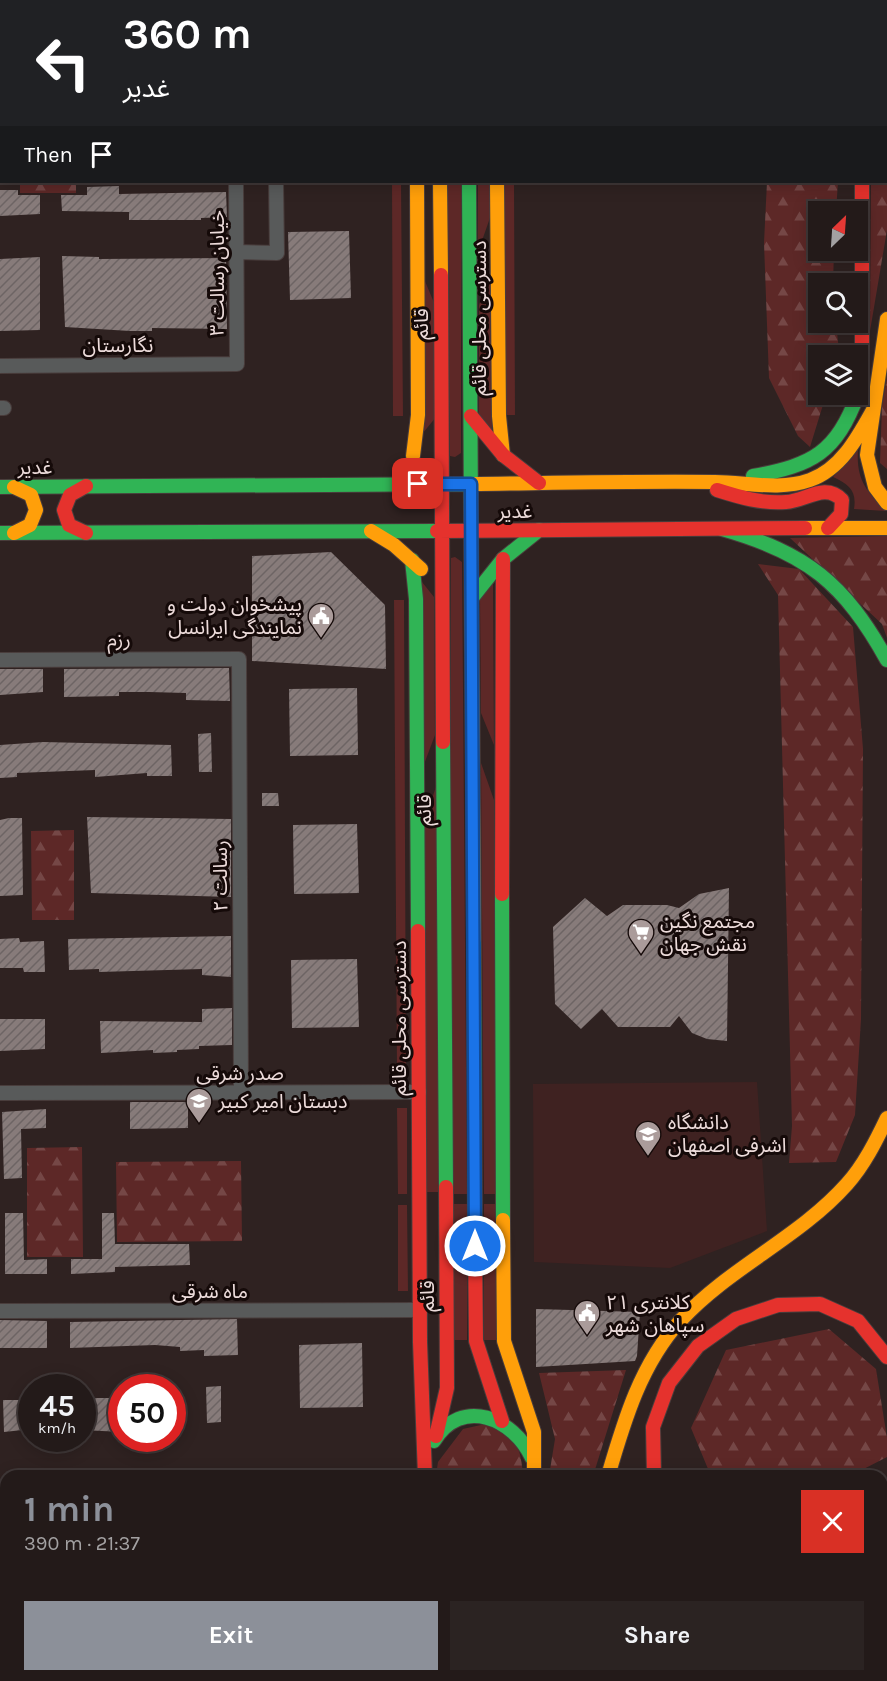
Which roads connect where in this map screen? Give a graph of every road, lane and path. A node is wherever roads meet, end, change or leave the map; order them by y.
1 (236, 183) edge
2 (276, 183) edge
3 (417, 183) edge
4 (440, 183) edge
5 (469, 183) edge
6 (497, 183) edge
7 (862, 183) edge
8 (417, 213) junction
9 (498, 214) junction
10 (237, 252) junction
11 (441, 311) junction
12 (470, 311) junction
13 (887, 319) edge
14 (862, 345) edge
15 (237, 364) joint
16 (0, 366) edge
17 (853, 405) edge
18 (873, 410) junction
19 (441, 416) junction
20 (471, 416) junction
21 (441, 445) junction
22 (471, 446) junction
23 (503, 455) junction
24 (404, 463) junction
25 (698, 482) junction
26 (717, 482) junction
27 (441, 483) junction
28 (539, 483) junction
29 (370, 484) junction
30 (471, 484) junction
31 (86, 486) junction
32 (7, 487) edge
33 (887, 503) edge
34 (828, 528) junction
35 (887, 528) edge
36 (722, 529) junction
37 (442, 530) junction
38 (539, 530) junction
39 (370, 531) junction
40 (471, 531) junction
41 (7, 533) edge
42 (86, 533) junction
43 (503, 559) junction
44 (412, 560) junction
45 (442, 568) junction
46 (472, 569) junction
47 (442, 597) junction
48 (472, 598) junction
49 (239, 659) joint
50 (0, 660) edge
51 (887, 660) edge
52 (472, 706) junction
53 (443, 729) junction
54 (501, 801) junction
55 (417, 825) junction
56 (241, 1092) junction
57 (419, 1092) junction
58 (0, 1093) edge
59 (887, 1118) edge
60 (420, 1223) junction
61 (420, 1310) junction
62 (0, 1311) edge
63 (446, 1315) junction
64 (887, 1357) edge
65 (502, 1421) junction
66 (436, 1436) junction
67 (426, 1470) edge
68 (426, 1470) edge
69 (534, 1470) edge
70 (534, 1470) edge
71 (610, 1470) edge
72 (653, 1470) edge

1 - 10 street, خیابان رسالت ۳
2 - 10 street
3 - 8 main road
4 - 11 main road, قائم
5 - 12 main road
6 - 9 main road, دسترسی محلی قائم
7 - 14 main road
8 - 11 main road
8 - 24 main road
9 - 12 main road
9 - 23 main road, دسترسی محلی قائم
10 - 15 street, خیابان رسالت ۳
11 - 19 main road, قائم
12 - 20 main road
13 - 18 main road
15 - 16 street, نگارستان
17 - 26 main road
18 - 26 main road
18 - 33 main road
19 - 21 main road, قائم
19 - 24 main road
20 - 22 main road
20 - 23 main road
21 - 22 main road
21 - 27 main road, قائم
22 - 30 main road
23 - 28 main road
24 - 29 main road
25 - 26 main road, غدیر
25 - 28 main road, غدیر
25 - 34 main road
27 - 29 main road, غدیر
27 - 30 main road, غدیر
27 - 37 main road, قائم
28 - 30 main road, غدیر
29 - 31 main road, غدیر
30 - 40 main road
31 - 32 main road, غدیر
31 - 42 main road
32 - 41 main road
34 - 35 main road, غدیر
34 - 36 main road, غدیر
36 - 38 main road, غدیر
36 - 51 main road
37 - 39 main road, غدیر
37 - 40 main road, غدیر
37 - 45 main road, قائم
38 - 40 main road, غدیر
38 - 43 main road
39 - 42 main road, غدیر
39 - 44 main road
40 - 46 main road
41 - 42 main road, غدیر
43 - 48 main road
43 - 54 main road
44 - 47 main road
44 - 55 main road, دسترسی محلی قائم
45 - 46 main road
45 - 47 main road, قائم
46 - 48 main road
47 - 53 main road, قائم
48 - 52 main road
49 - 50 street, رزم
49 - 56 street, رسالت ۲
52 - 54 main road
52 - 65 main road
53 - 55 main road
53 - 63 main road, قائم
54 - 69 main road
55 - 57 main road, دسترسی محلی قائم
56 - 57 street, صدر شرقی
56 - 58 street, صدر شرقی
57 - 60 main road, دسترسی محلی قائم
59 - 71 main road
60 - 61 main road, دسترسی محلی قائم
60 - 63 main road
61 - 62 street, ماه شرقی
61 - 67 main road, دسترسی محلی قائم
63 - 66 main road, قائم
64 - 72 main road
65 - 66 main road
65 - 70 main road
66 - 68 main road, قائم

